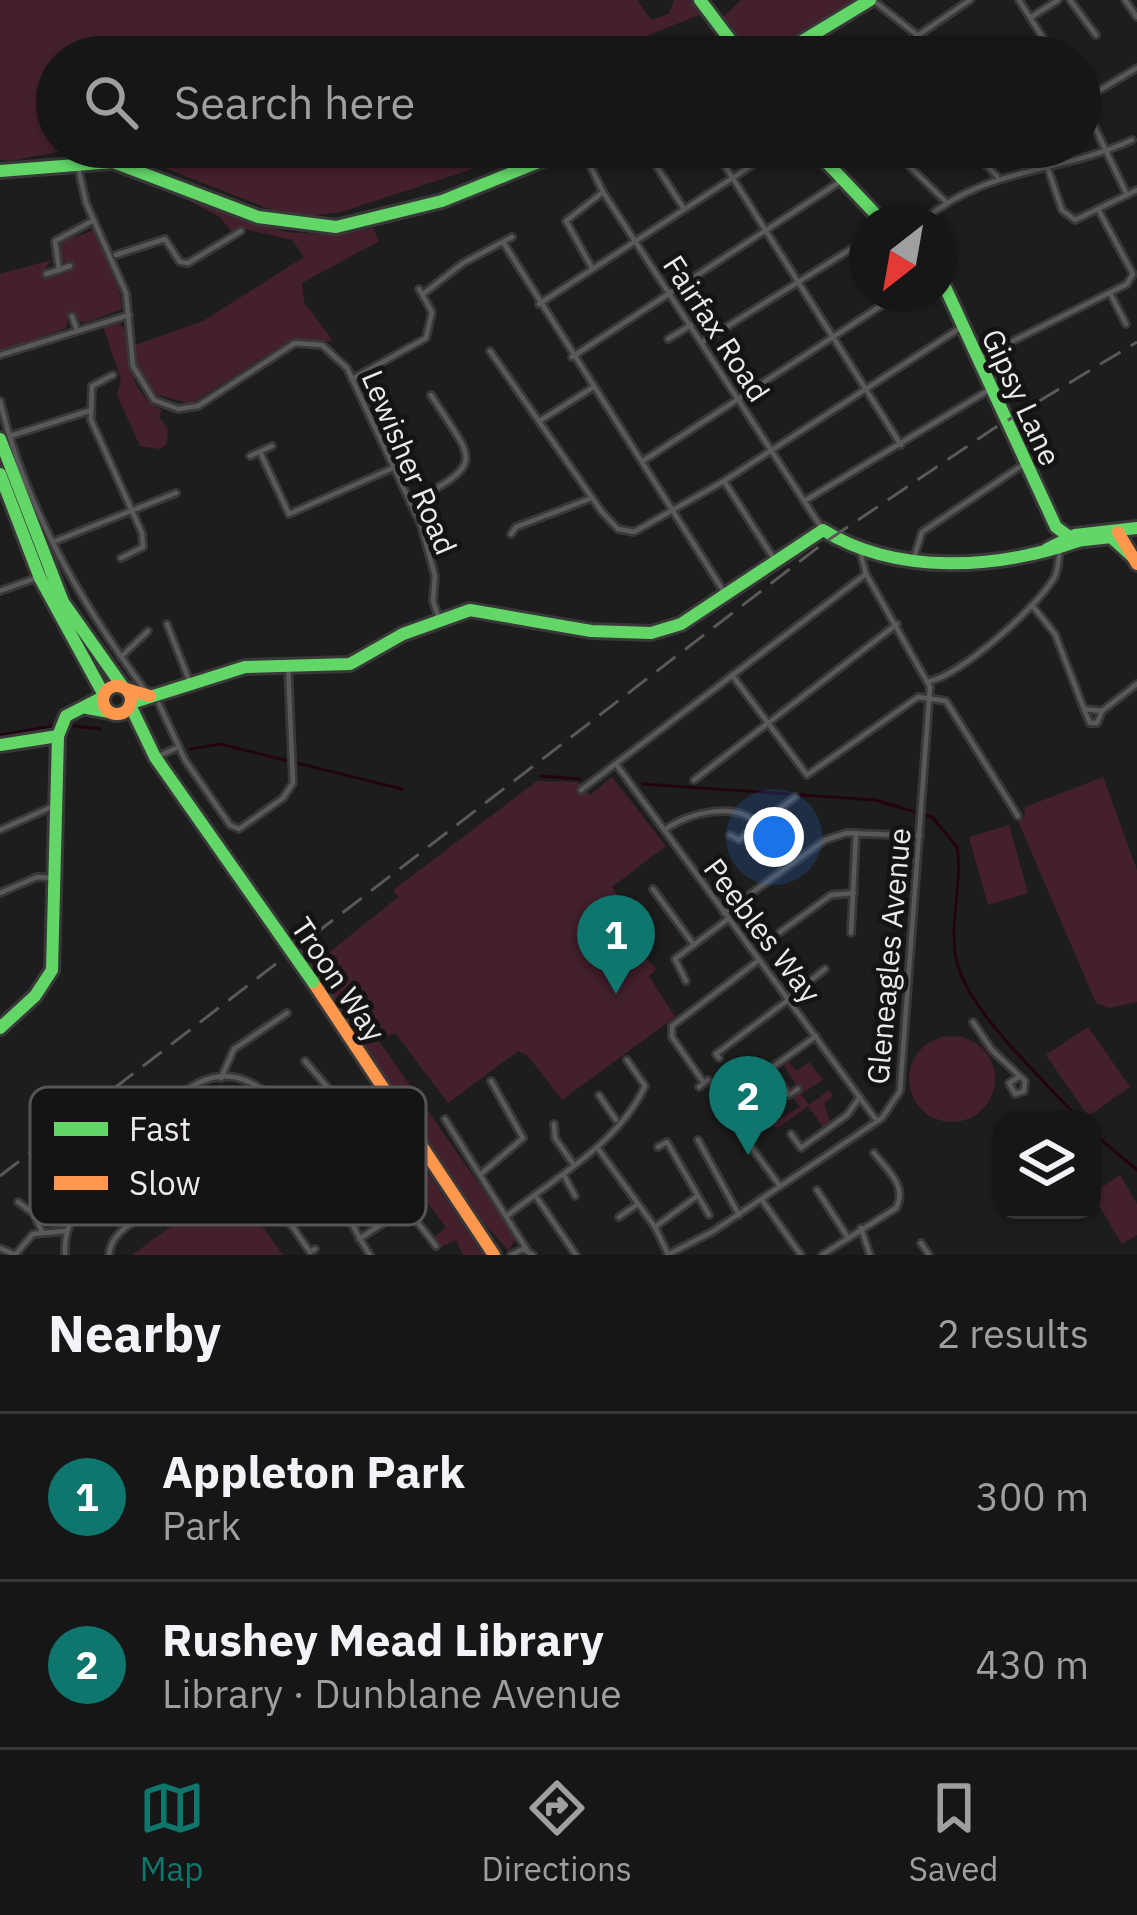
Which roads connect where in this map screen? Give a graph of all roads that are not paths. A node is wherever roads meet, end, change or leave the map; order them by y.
1 (700, 0) edge
2 (872, 0) edge
3 (970, 0) edge
4 (1019, 0) edge
5 (1058, 0) edge
6 (1070, 0) edge
7 (1125, 0) edge
8 (1031, 17) junction
9 (1137, 17) edge
10 (1096, 35) dead end
11 (727, 36) edge
12 (811, 36) edge
13 (920, 36) joint
14 (1042, 36) edge
15 (1137, 68) edge
16 (1101, 89) edge
17 (1101, 139) edge
18 (1132, 140) dead end
19 (1107, 151) junction
20 (1101, 153) edge
21 (36, 166) edge
22 (0, 168) edge
23 (76, 168) edge
24 (136, 168) edge
25 (522, 168) edge
26 (591, 168) edge
27 (658, 168) edge
28 (726, 168) edge
29 (746, 168) edge
30 (830, 168) edge
31 (911, 168) edge
32 (990, 168) edge
33 (1051, 168) edge
34 (1048, 169) junction
35 (998, 176) junction
36 (732, 177) junction
37 (842, 182) junction
38 (1137, 190) edge
39 (604, 192) junction
40 (1127, 195) junction
41 (946, 202) junction
42 (865, 204) edge
43 (944, 204) edge
44 (684, 208) junction
45 (1098, 209) junction
46 (94, 220) junction
47 (768, 230) junction
48 (49, 231) dead end
49 (241, 231) dead end
50 (58, 237) junction
51 (512, 237) dead end
52 (635, 240) junction
53 (503, 242) junction
54 (849, 249) edge
55 (1137, 250) edge
56 (115, 256) junction
57 (1127, 256) junction
58 (70, 266) dead end
59 (592, 268) junction
60 (59, 270) junction
61 (46, 274) dead end
62 (801, 280) junction
63 (671, 295) junction
64 (1111, 295) junction
65 (539, 304) junction
66 (871, 312) edge
67 (957, 312) edge
68 (129, 315) junction
69 (72, 316) dead end
70 (1126, 324) dead end
71 (691, 325) junction
72 (963, 326) junction
73 (77, 330) junction
74 (836, 335) junction
75 (668, 339) dead end
76 (702, 342) junction
77 (490, 351) dead end
78 (0, 355) edge
79 (572, 357) junction
80 (979, 358) junction
81 (113, 374) dead end
82 (352, 379) junction
83 (994, 387) junction
84 (593, 388) junction
85 (868, 388) junction
86 (431, 395) dead end
87 (739, 398) junction
88 (0, 401) edge
89 (89, 411) junction
90 (541, 420) junction
91 (5, 438) edge
92 (272, 446) dead end
93 (901, 446) junction
94 (772, 451) junction
95 (260, 452) junction
96 (250, 456) dead end
97 (643, 460) junction
98 (1027, 462) junction
99 (393, 468) junction
100 (0, 474) edge
101 (724, 481) junction
102 (176, 493) dead end
103 (332, 496) junction
104 (592, 498) junction
105 (806, 500) junction
106 (410, 503) junction
107 (337, 508) dead end
108 (131, 510) junction
109 (673, 513) junction
110 (289, 514) junction
111 (288, 525) dead end
112 (1136, 528) edge
113 (823, 530) junction
114 (511, 534) dead end
115 (1112, 534) junction
116 (53, 542) junction
117 (1060, 544) junction
118 (860, 551) junction
119 (878, 556) junction
120 (1132, 556) edge
121 (121, 558) dead end
122 (913, 561) junction
123 (776, 563) junction
124 (866, 571) junction
125 (45, 575) junction
126 (77, 590) junction
127 (0, 591) edge
128 (726, 595) junction
129 (82, 598) junction
130 (59, 602) junction
131 (1031, 604) junction
132 (439, 619) junction
133 (167, 624) dead end
134 (897, 624) junction
135 (148, 631) dead end
136 (121, 657) junction
137 (288, 665) junction
138 (732, 676) junction
139 (930, 681) junction
140 (1137, 684) edge
141 (191, 685) junction
142 (103, 696) junction
143 (128, 696) junction
144 (152, 697) junction
145 (930, 697) junction
146 (83, 708) junction
147 (111, 713) junction
148 (765, 724) junction
149 (140, 732) junction
150 (58, 736) junction
151 (0, 745) edge
152 (178, 747) junction
153 (155, 757) junction
154 (616, 764) junction
155 (694, 780) dead end
156 (581, 790) dead end
157 (795, 797) dead end
158 (56, 805) junction
159 (1018, 816) dead end
160 (759, 825) junction
161 (0, 830) edge
162 (665, 830) junction
163 (856, 833) junction
164 (730, 836) dead end
165 (920, 836) junction
166 (56, 878) junction
167 (653, 889) dead end
168 (854, 893) junction
169 (1, 895) edge
170 (726, 916) junction
171 (780, 932) dead end
172 (851, 933) dead end
173 (694, 944) junction
174 (759, 960) junction
175 (825, 969) dead end
176 (686, 981) dead end
177 (788, 999) junction
178 (287, 1013) dead end
179 (973, 1022) dead end
180 (0, 1028) edge
181 (816, 1036) junction
182 (716, 1054) dead end
183 (305, 1061) dead end
184 (630, 1062) dead end
185 (770, 1068) junction
186 (1019, 1077) dead end
187 (221, 1078) junction
188 (491, 1082) dead end
189 (726, 1082) dead end
190 (704, 1083) dead end
191 (194, 1087) edge
192 (259, 1087) edge
193 (327, 1087) edge
194 (383, 1087) edge
195 (798, 1089) dead end
196 (738, 1091) junction
197 (599, 1095) dead end
198 (860, 1097) junction
199 (767, 1115) dead end
200 (445, 1119) dead end
201 (617, 1120) junction
202 (877, 1121) junction
203 (554, 1124) dead end
204 (791, 1134) dead end
205 (702, 1143) dead end
206 (658, 1147) dead end
207 (597, 1148) junction
208 (752, 1148) dead end
209 (426, 1152) edge
210 (874, 1153) dead end
211 (574, 1166) junction
212 (482, 1173) junction
213 (563, 1173) junction
214 (780, 1186) junction
215 (534, 1194) junction
216 (817, 1195) dead end
217 (574, 1196) dead end
218 (698, 1196) junction
219 (762, 1199) junction
220 (18, 1202) dead end
221 (638, 1204) junction
222 (30, 1211) edge
223 (710, 1214) dead end
224 (508, 1215) junction
225 (739, 1215) junction
226 (619, 1217) dead end
227 (39, 1225) edge
228 (69, 1225) edge
229 (126, 1225) edge
230 (291, 1225) edge
231 (351, 1225) edge
232 (383, 1225) edge
233 (420, 1225) edge
234 (656, 1227) junction
235 (861, 1228) junction
236 (65, 1231) junction
237 (42, 1232) junction
238 (848, 1237) junction
239 (359, 1239) junction
240 (922, 1243) dead end
241 (436, 1246) dead end
242 (0, 1248) edge
243 (315, 1249) dead end
244 (526, 1250) junction
245 (15, 1255) edge
246 (65, 1255) edge
247 (109, 1255) edge
248 (370, 1255) edge
249 (494, 1255) edge
250 (511, 1255) edge
251 (533, 1255) edge
252 (575, 1255) edge
253 (668, 1255) edge
254 (801, 1255) edge
255 (822, 1255) edge
256 (870, 1255) edge
257 (929, 1255) edge

1 - 11 main road
2 - 12 main road
2 - 13 street
3 - 13 street
4 - 8 street
5 - 8 street
6 - 10 street
7 - 9 street
8 - 14 street
15 - 16 street
17 - 19 street
18 - 19 street
19 - 20 street
19 - 40 street
21 - 22 main road
23 - 46 street, Lewisher Road
24 - 25 main road
26 - 39 street, Fairfax Road
27 - 44 street
28 - 36 street
29 - 36 street
30 - 37 main road
31 - 41 street
32 - 35 street
33 - 34 street
34 - 35 street
34 - 45 street
35 - 41 street
36 - 44 street
36 - 47 street
37 - 42 main road
37 - 47 street
38 - 40 street
39 - 52 street, Fairfax Road
39 - 59 street
40 - 45 street
41 - 43 street
44 - 52 street
45 - 57 street
46 - 50 street
46 - 56 street, Lewisher Road
47 - 62 street
47 - 63 street
48 - 50 street
49 - 56 street
50 - 60 street
51 - 53 street
52 - 59 street
52 - 63 street, Fairfax Road
53 - 65 street
53 - 82 street
54 - 62 street
55 - 57 street
56 - 68 street, Lewisher Road
57 - 64 street
58 - 60 street
59 - 65 street
60 - 61 street
62 - 74 street
62 - 76 street
63 - 71 street, Fairfax Road
63 - 79 street
64 - 70 street
64 - 80 street
65 - 79 street
66 - 74 street
67 - 72 main road, Gipsy Lane
68 - 73 street
68 - 82 street, Lewisher Road
69 - 73 street
71 - 75 street
71 - 76 street, Fairfax Road
72 - 80 main road, Gipsy Lane
72 - 85 street
73 - 78 street
74 - 85 street
74 - 87 street
76 - 87 street, Fairfax Road
77 - 90 street
79 - 84 street
80 - 83 main road, Gipsy Lane
81 - 89 street
82 - 99 street, Lewisher Road
83 - 93 street
83 - 98 main road, Gipsy Lane
84 - 90 street
84 - 97 street
85 - 93 street
85 - 94 street
86 - 106 street
87 - 94 street, Fairfax Road
87 - 97 street
88 - 91 street
89 - 91 street
89 - 108 street
90 - 104 street
91 - 116 street
91 - 125 main road
92 - 95 street
93 - 105 street
94 - 101 street
94 - 105 street, Fairfax Road
95 - 96 street
95 - 110 street
97 - 109 street
98 - 117 main road, Gipsy Lane
98 - 122 street
99 - 103 street
99 - 106 street, Lewisher Road
100 - 125 main road
101 - 109 street
101 - 123 street
102 - 108 street
103 - 107 street
103 - 110 street
104 - 109 street
104 - 114 street
105 - 113 street, Fairfax Road
106 - 132 street, Lewisher Road
108 - 116 street
108 - 121 street
109 - 128 street
110 - 111 street
112 - 115 main road
112 - 120 main road
113 - 118 main road
113 - 123 main road
115 - 117 main road
115 - 120 main road
116 - 126 street
117 - 122 main road
117 - 131 street
118 - 119 main road
118 - 124 street
119 - 122 main road
119 - 124 street
123 - 128 main road
124 - 134 street
124 - 138 street
125 - 127 street
125 - 130 main road
126 - 129 street
126 - 130 street
128 - 132 main road
129 - 130 street
129 - 136 street
130 - 142 main road
130 - 143 main road, Troon Way
131 - 139 street
131 - 140 street
132 - 137 main road
133 - 141 street
134 - 139 street
134 - 148 street
135 - 136 street
136 - 144 street
137 - 141 main road
137 - 152 street
138 - 148 street
138 - 154 street
139 - 145 street, Gleneagles Avenue
141 - 144 main road
142 - 143 main road
142 - 146 main road
142 - 147 main road
143 - 144 main road
143 - 147 main road
143 - 149 main road, Troon Way
144 - 152 street
145 - 148 street
145 - 159 street
145 - 165 street, Gleneagles Avenue
146 - 147 main road
146 - 150 main road
147 - 149 main road, Troon Way
148 - 155 street
149 - 153 main road, Troon Way
150 - 151 main road
150 - 158 main road
152 - 153 street
153 - 194 main road, Troon Way, bridge
154 - 156 street
154 - 162 street, Peebles Way
157 - 160 street
158 - 161 street
158 - 166 main road
160 - 162 street
160 - 164 street
162 - 170 street, Peebles Way
163 - 165 street
163 - 168 street
163 - 170 street
165 - 202 street, Gleneagles Avenue
166 - 169 street
166 - 180 main road
167 - 173 street
168 - 171 street
168 - 172 street
170 - 173 street
170 - 174 street, Peebles Way
173 - 176 street
174 - 177 street, Peebles Way
174 - 190 street
175 - 177 street
177 - 181 street, Peebles Way
177 - 182 street
178 - 187 street
179 - 186 street
181 - 185 street
181 - 198 street, Peebles Way
183 - 193 street
184 - 201 street
185 - 195 street
185 - 196 street
187 - 191 street
187 - 192 street
188 - 212 street
189 - 196 street
196 - 199 street
197 - 201 street
198 - 202 street, Peebles Way
198 - 204 street
200 - 212 street
201 - 207 street
202 - 214 street, Gleneagles Avenue
203 - 211 street
205 - 225 street
206 - 218 street
207 - 211 street
207 - 221 street
208 - 214 street
209 - 249 main road, Troon Way, bridge
210 - 235 street
211 - 213 street
212 - 224 street
213 - 215 street
213 - 217 street
214 - 219 street, Gleneagles Avenue
215 - 224 street
215 - 252 street
216 - 238 street
218 - 223 street
218 - 234 street
219 - 225 street, Gleneagles Avenue
219 - 254 street
220 - 222 street
221 - 226 street
221 - 234 street
224 - 244 street
225 - 253 street, Gleneagles Avenue
227 - 237 street
228 - 236 street
229 - 247 street
230 - 243 street
231 - 239 street
232 - 239 street
233 - 241 street
234 - 253 street
235 - 238 street
235 - 256 street
236 - 237 street
236 - 246 street
237 - 245 street
238 - 255 street
239 - 248 street
240 - 257 street
242 - 245 street
244 - 250 street
244 - 251 street

